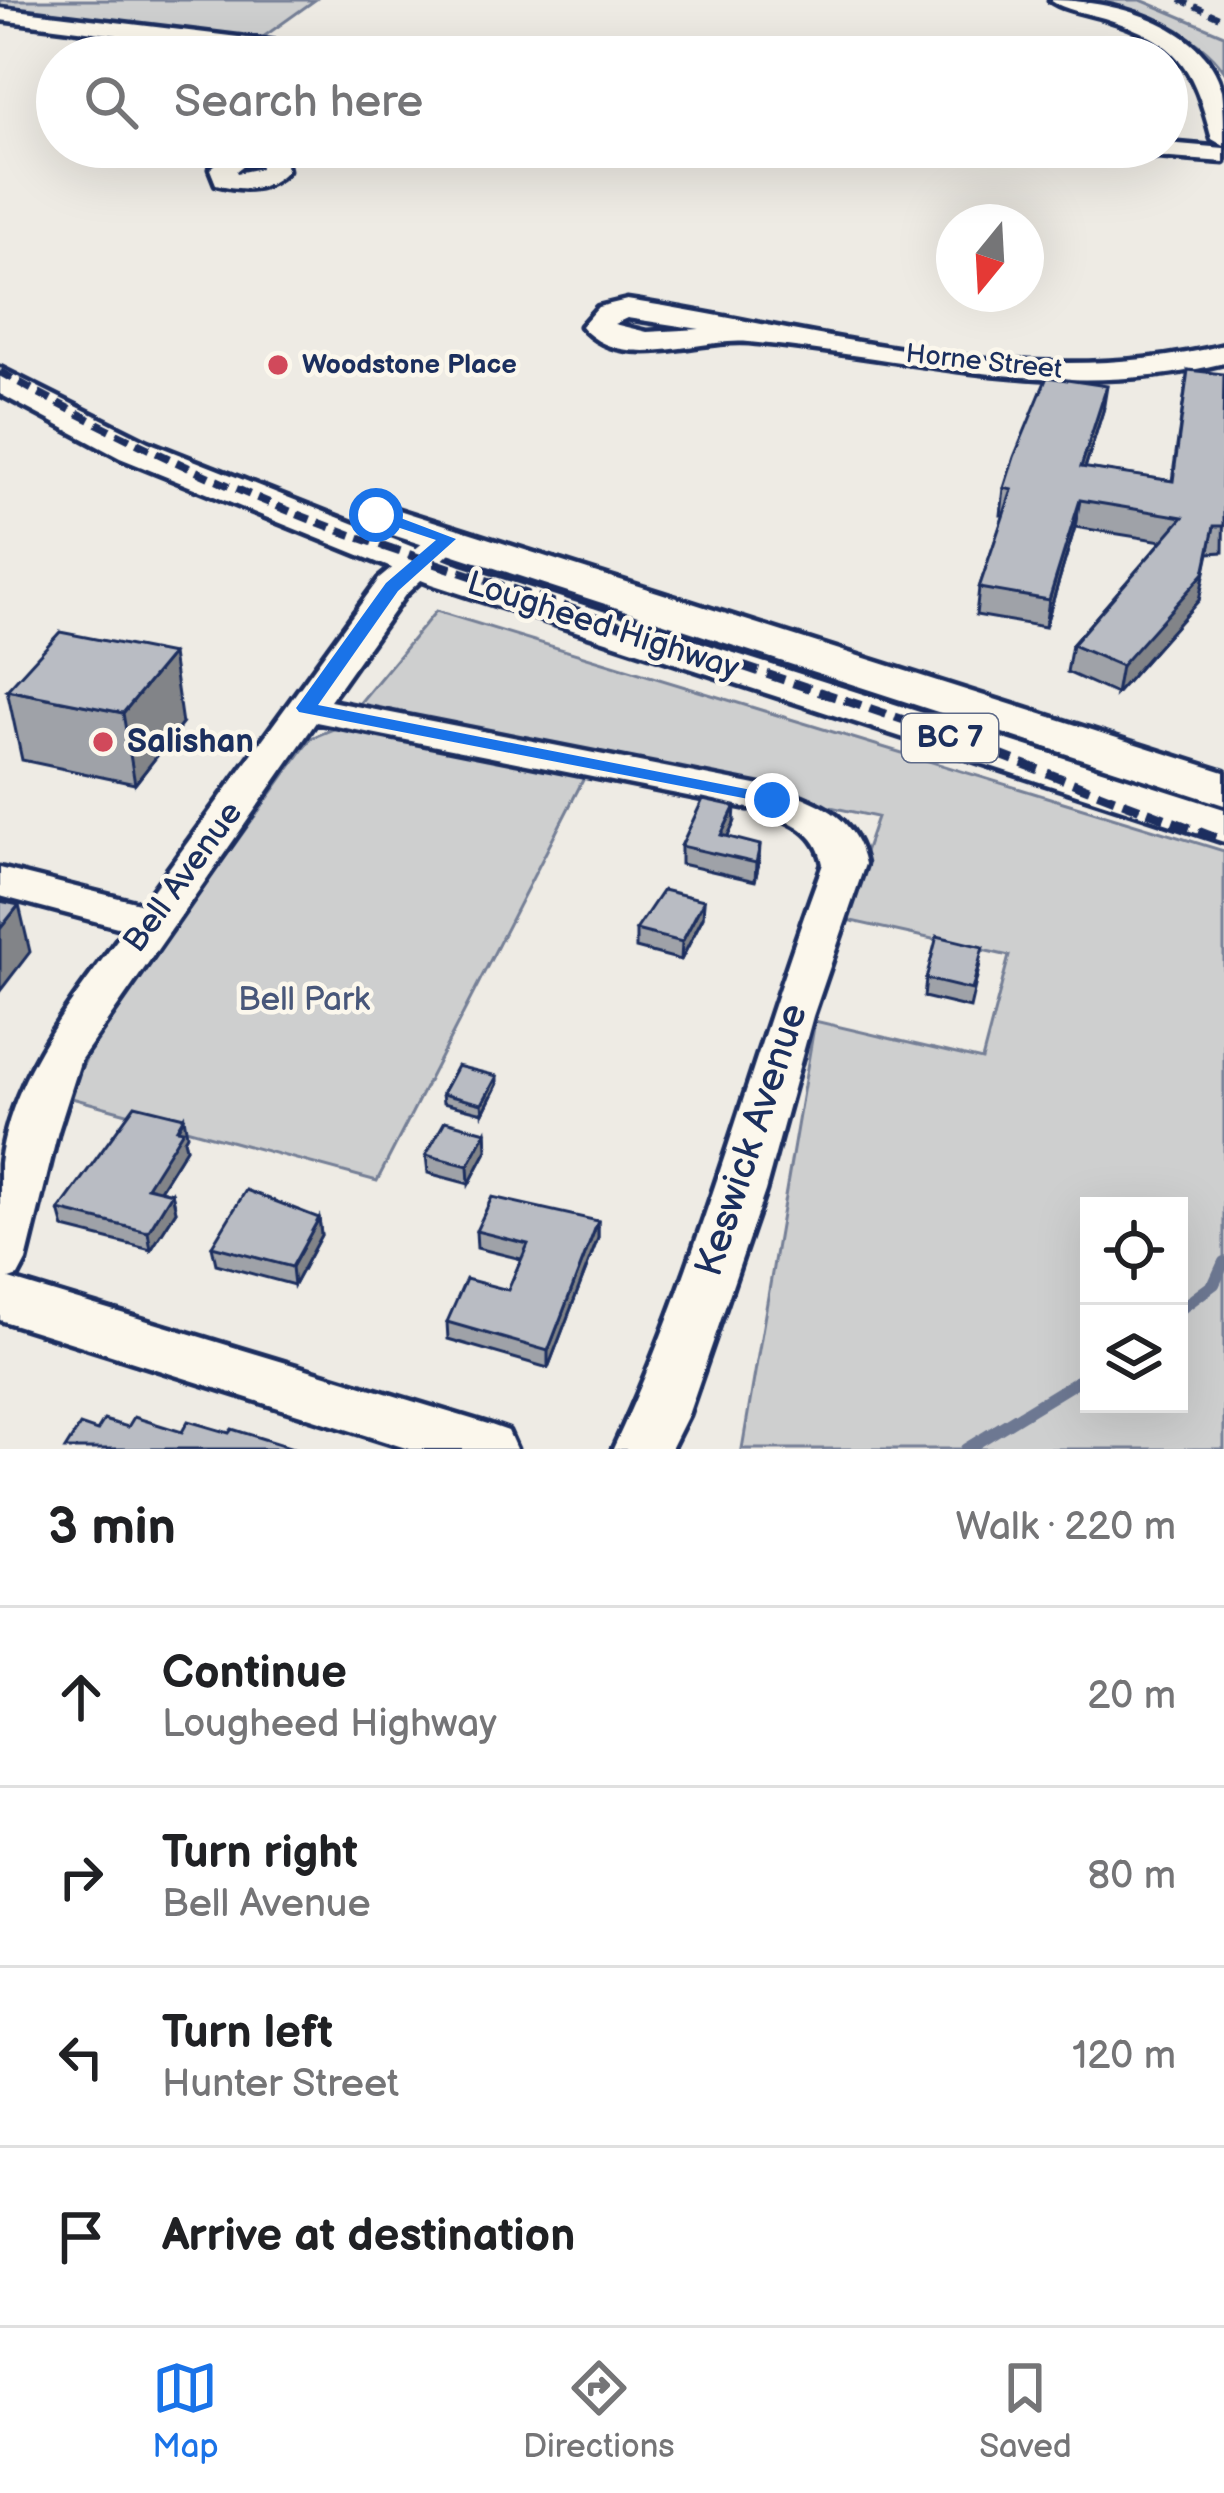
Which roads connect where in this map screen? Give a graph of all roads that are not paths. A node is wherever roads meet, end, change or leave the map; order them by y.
1 (1061, 0) edge
2 (0, 14) edge
3 (176, 36) edge
4 (1160, 36) edge
5 (1188, 53) edge
6 (1224, 139) edge
7 (1188, 152) edge
8 (1224, 155) edge
9 (224, 168) edge
10 (274, 168) edge
11 (744, 332) dead end
12 (0, 345) edge
13 (1224, 354) edge
14 (0, 380) edge
15 (433, 551) junction
16 (306, 708) junction
17 (1224, 789) edge
18 (1224, 826) edge
19 (0, 882) edge
20 (150, 920) junction
21 (0, 1262) edge
22 (0, 1298) edge
23 (488, 1449) edge
24 (641, 1449) edge

1 - 4 street
2 - 3 street
5 - 6 street
7 - 8 street
9 - 10 street
11 - 13 street, Horne Street
12 - 15 main road, Lougheed Highway / BC 7
14 - 15 main road, Lougheed Highway / BC 7
15 - 16 street, Bell Avenue
15 - 17 main road, Lougheed Highway / BC 7
15 - 18 main road, Lougheed Highway / BC 7
16 - 20 street, Bell Avenue
16 - 24 street, Keswick Avenue
19 - 20 street
20 - 21 street, Bell Avenue
22 - 23 street

